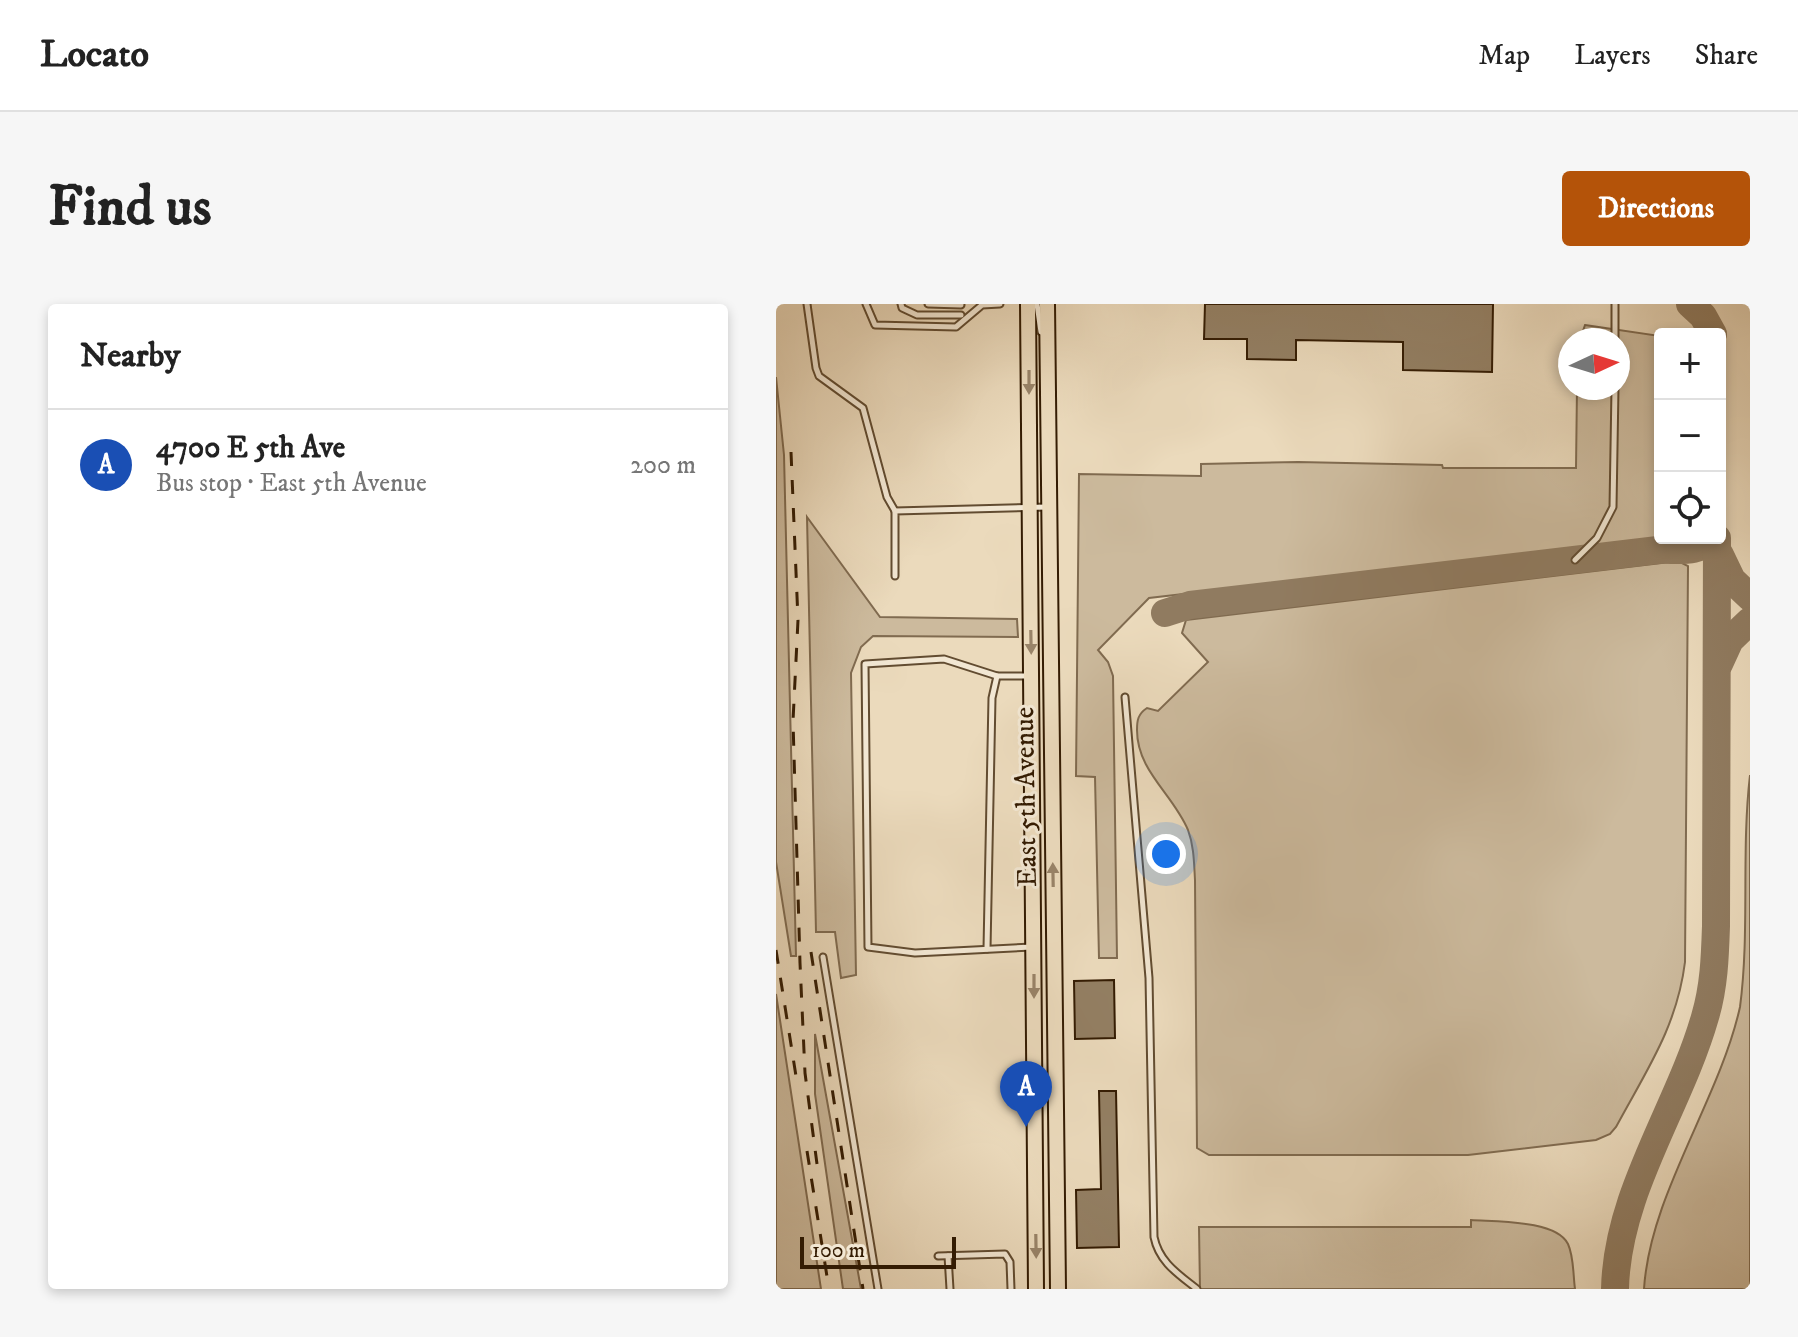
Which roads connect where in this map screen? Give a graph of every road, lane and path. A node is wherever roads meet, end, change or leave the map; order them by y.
1 (807, 304) edge
2 (866, 304) edge
3 (901, 304) edge
4 (928, 304) edge
5 (997, 304) edge
6 (1028, 304) edge
7 (1037, 304) edge
8 (1047, 304) edge
9 (1615, 304) edge
10 (961, 305) edge
11 (961, 315) junction
12 (961, 323) junction
13 (1615, 328) edge
14 (1048, 361) junction
15 (1615, 400) edge
16 (1030, 506) junction
17 (1049, 507) junction
18 (895, 511) junction
19 (1575, 560) dead end
20 (895, 576) dead end
21 (997, 676) junction
22 (1031, 676) junction
23 (1125, 697) dead end
24 (1033, 947) junction
25 (987, 949) junction
26 (823, 957) dead end
27 (1035, 1141) junction
28 (1056, 1144) junction
29 (938, 1256) dead end
30 (948, 1256) junction
31 (878, 1289) edge
32 (950, 1289) edge
33 (1011, 1289) edge
34 (1036, 1289) edge
35 (1058, 1289) edge
36 (1197, 1289) edge

1 - 18 lane
2 - 12 lane
3 - 11 lane
4 - 10 lane
5 - 12 lane
6 -> 16 main road, East 5th Avenue
7 - 14 lane
8 - 14 main road, East 5th Avenue
9 - 13 lane
10 - 11 lane
11 - 12 lane
14 - 17 main road, East 5th Avenue
15 - 19 lane
16 - 17 lane
16 - 18 lane
16 -> 22 main road, East 5th Avenue
28 -> 17 main road, East 5th Avenue
18 - 20 lane
21 - 22 lane
21 - 25 lane
21 - 25 lane
22 - 24 main road, East 5th Avenue
23 - 36 lane
24 - 25 lane
24 -> 27 main road, East 5th Avenue
26 - 31 lane
27 - 28 lane
27 -> 34 main road, East 5th Avenue
28 - 35 main road, East 5th Avenue
29 - 30 lane
30 - 32 lane
30 - 33 lane

